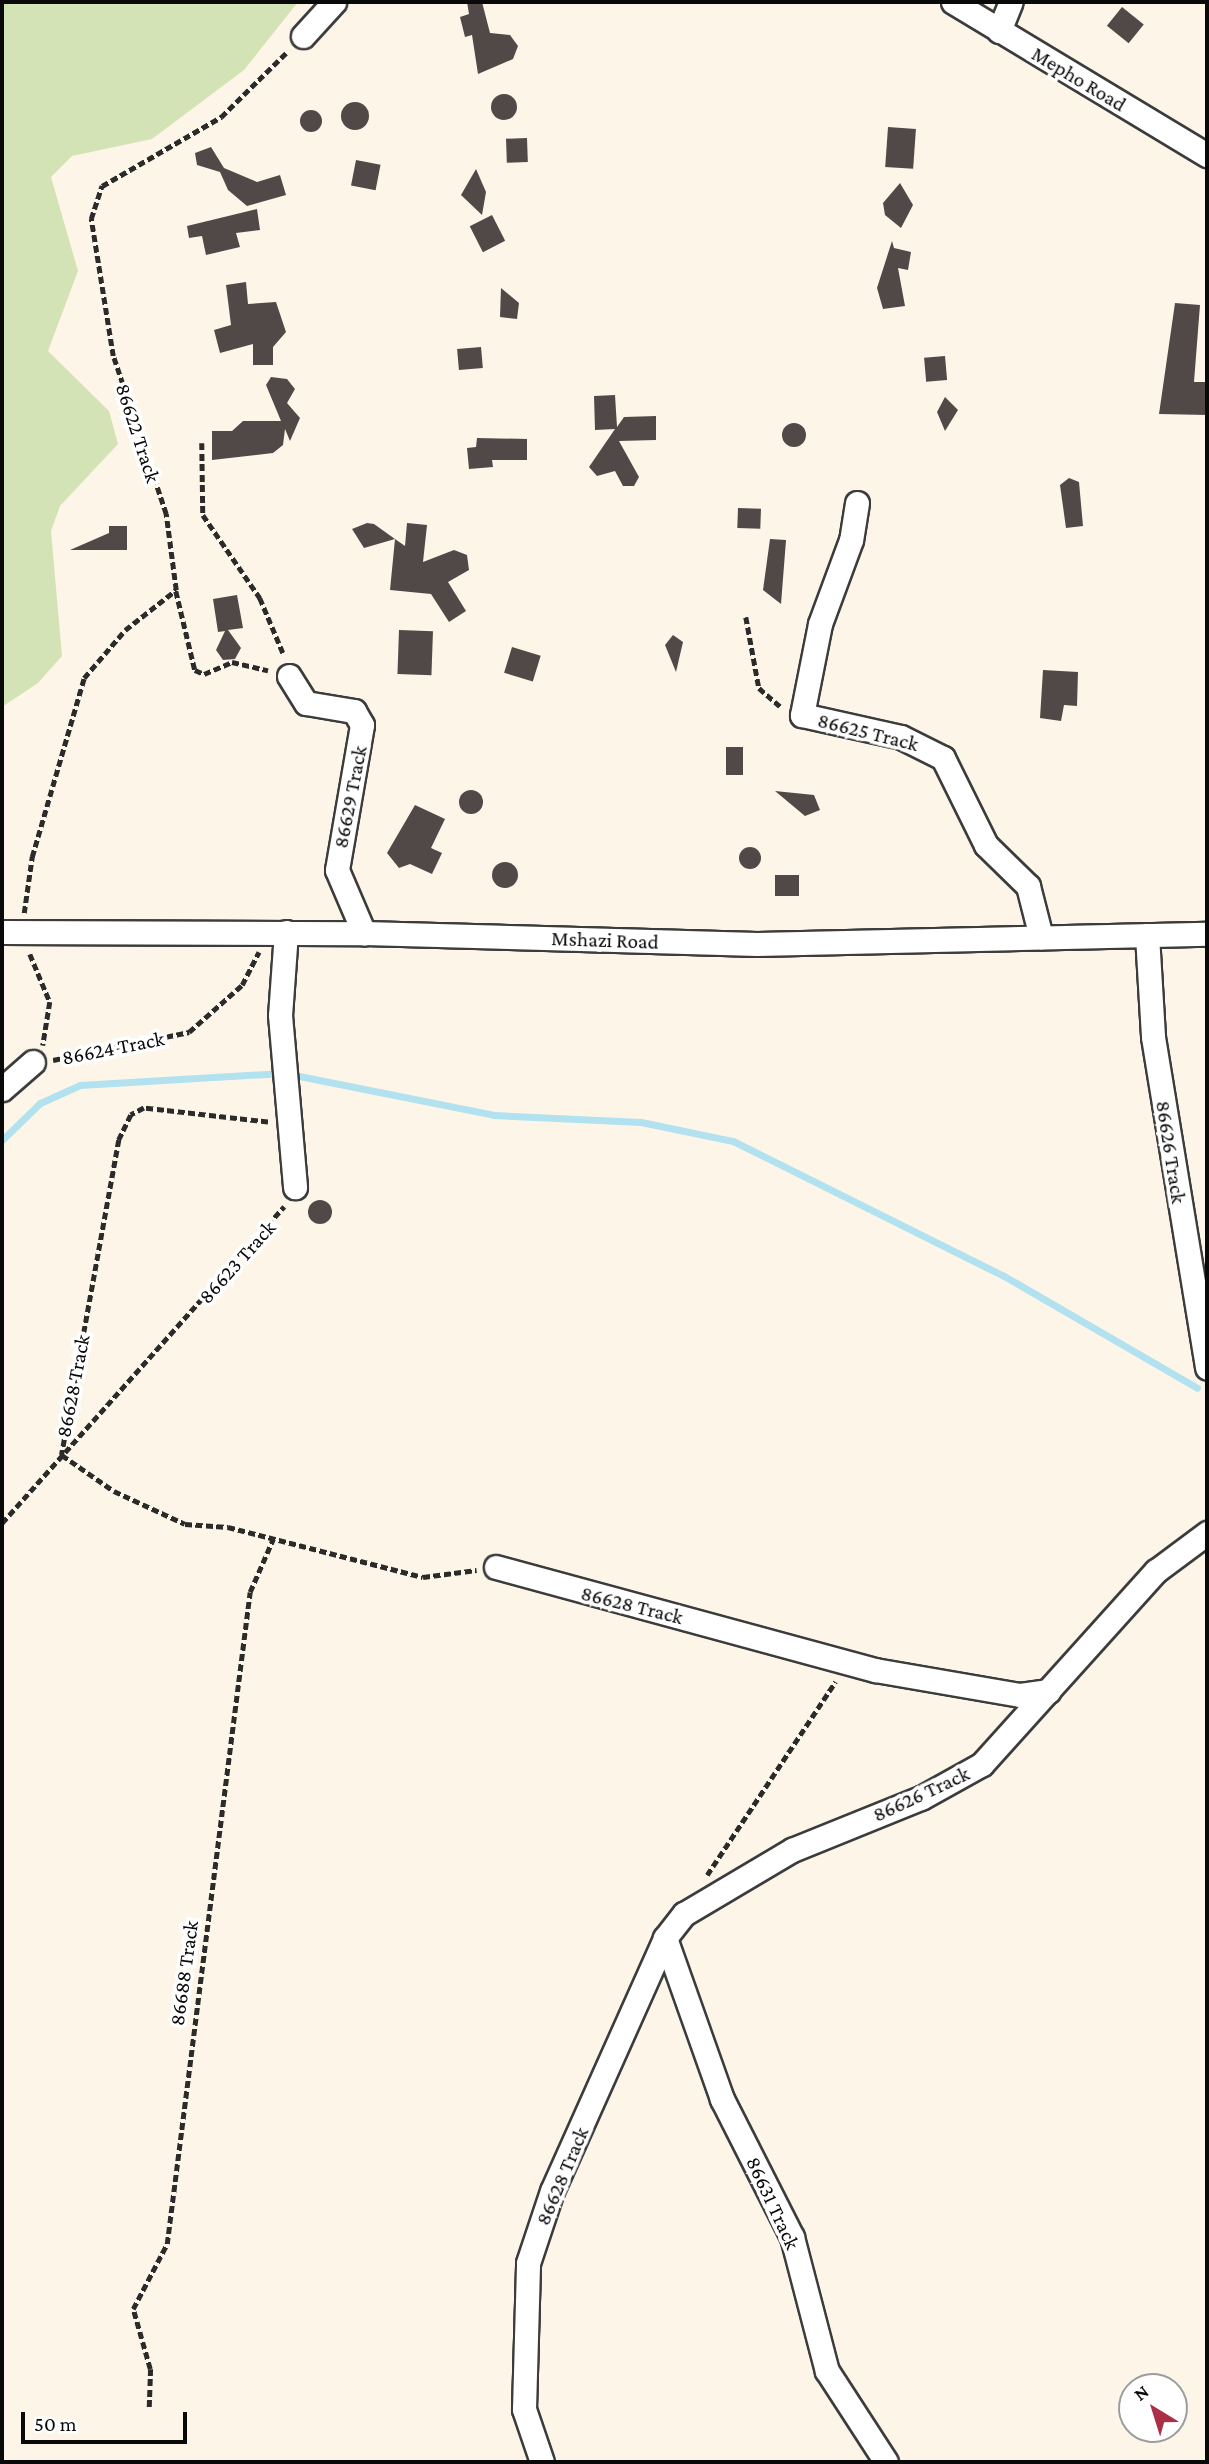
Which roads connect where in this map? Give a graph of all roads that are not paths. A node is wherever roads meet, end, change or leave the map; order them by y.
1 (334, 2) edge
2 (953, 2) edge
3 (1012, 2) edge
4 (999, 31) junction
5 (303, 36) road end
6 (1207, 155) edge
7 (857, 503) dead end
8 (289, 676) road end
9 (11, 932) edge
10 (278, 933) junction
11 (364, 933) junction
12 (1207, 934) edge
13 (1147, 935) junction
14 (1041, 937) junction
15 (33, 1062) road end
16 (2, 1089) edge
17 (295, 1187) road end
18 (1207, 1368) edge
19 (1207, 1533) edge
20 (496, 1567) road end
21 (1049, 1691) junction
22 (684, 1914) joint
23 (665, 1938) junction
24 (542, 2462) edge
25 (887, 2462) edge

1 - 5 street
2 - 4 street, Mepho Road
3 - 4 street
4 - 6 street, Mepho Road
7 - 14 street, 86625 Track
8 - 11 street, 86629 Track
9 - 10 street, Mshazi Road
10 - 11 street, Mshazi Road
10 - 17 street
11 - 14 street, Mshazi Road
12 - 13 street, Mshazi Road
13 - 14 street, Mshazi Road
13 - 18 street, 86626 Track
15 - 16 street, 86624 Track
19 - 21 street, 86626 Track
20 - 21 street, 86628 Track
21 - 22 street, 86626 Track
22 - 23 street, 86628 Track
23 - 24 street, 86628 Track
23 - 25 street, 86631 Track

